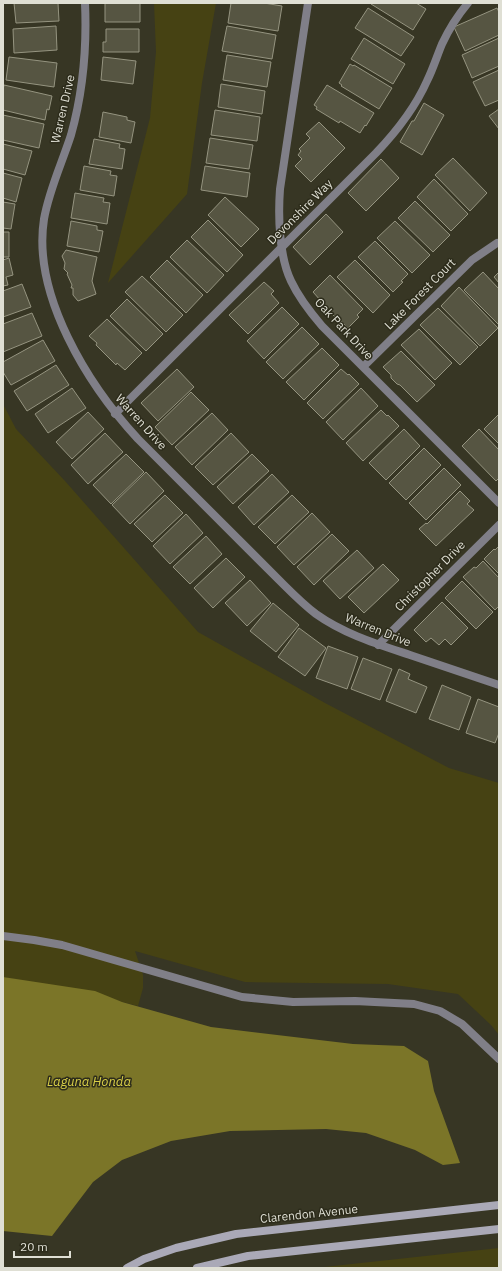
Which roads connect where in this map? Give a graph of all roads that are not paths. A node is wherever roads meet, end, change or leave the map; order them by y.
1 (85, 3) edge
2 (308, 3) edge
3 (468, 3) edge
4 (497, 243) dead end
5 (282, 247) junction
6 (363, 367) junction
7 (115, 414) junction
8 (499, 503) edge
9 (499, 525) edge
10 (378, 645) junction
11 (499, 685) edge
12 (3, 936) edge
13 (499, 1059) edge
14 (499, 1205) edge
15 (499, 1229) edge
16 (131, 1266) edge
17 (123, 1268) edge
18 (198, 1268) edge

1 - 7 street, Warren Drive
2 - 5 street, Oak Park Drive
3 - 5 street, Devonshire Way
4 - 6 street, Lake Forest Court
5 - 6 street, Oak Park Drive
5 - 7 street, Devonshire Way
6 - 8 street, Oak Park Drive
7 - 10 street, Warren Drive
9 - 10 street, Christopher Drive
10 - 11 street, Warren Drive
12 - 13 street
14 - 16 main road, Clarendon Avenue
15 - 18 main road
16 - 17 main road, Clarendon Avenue

